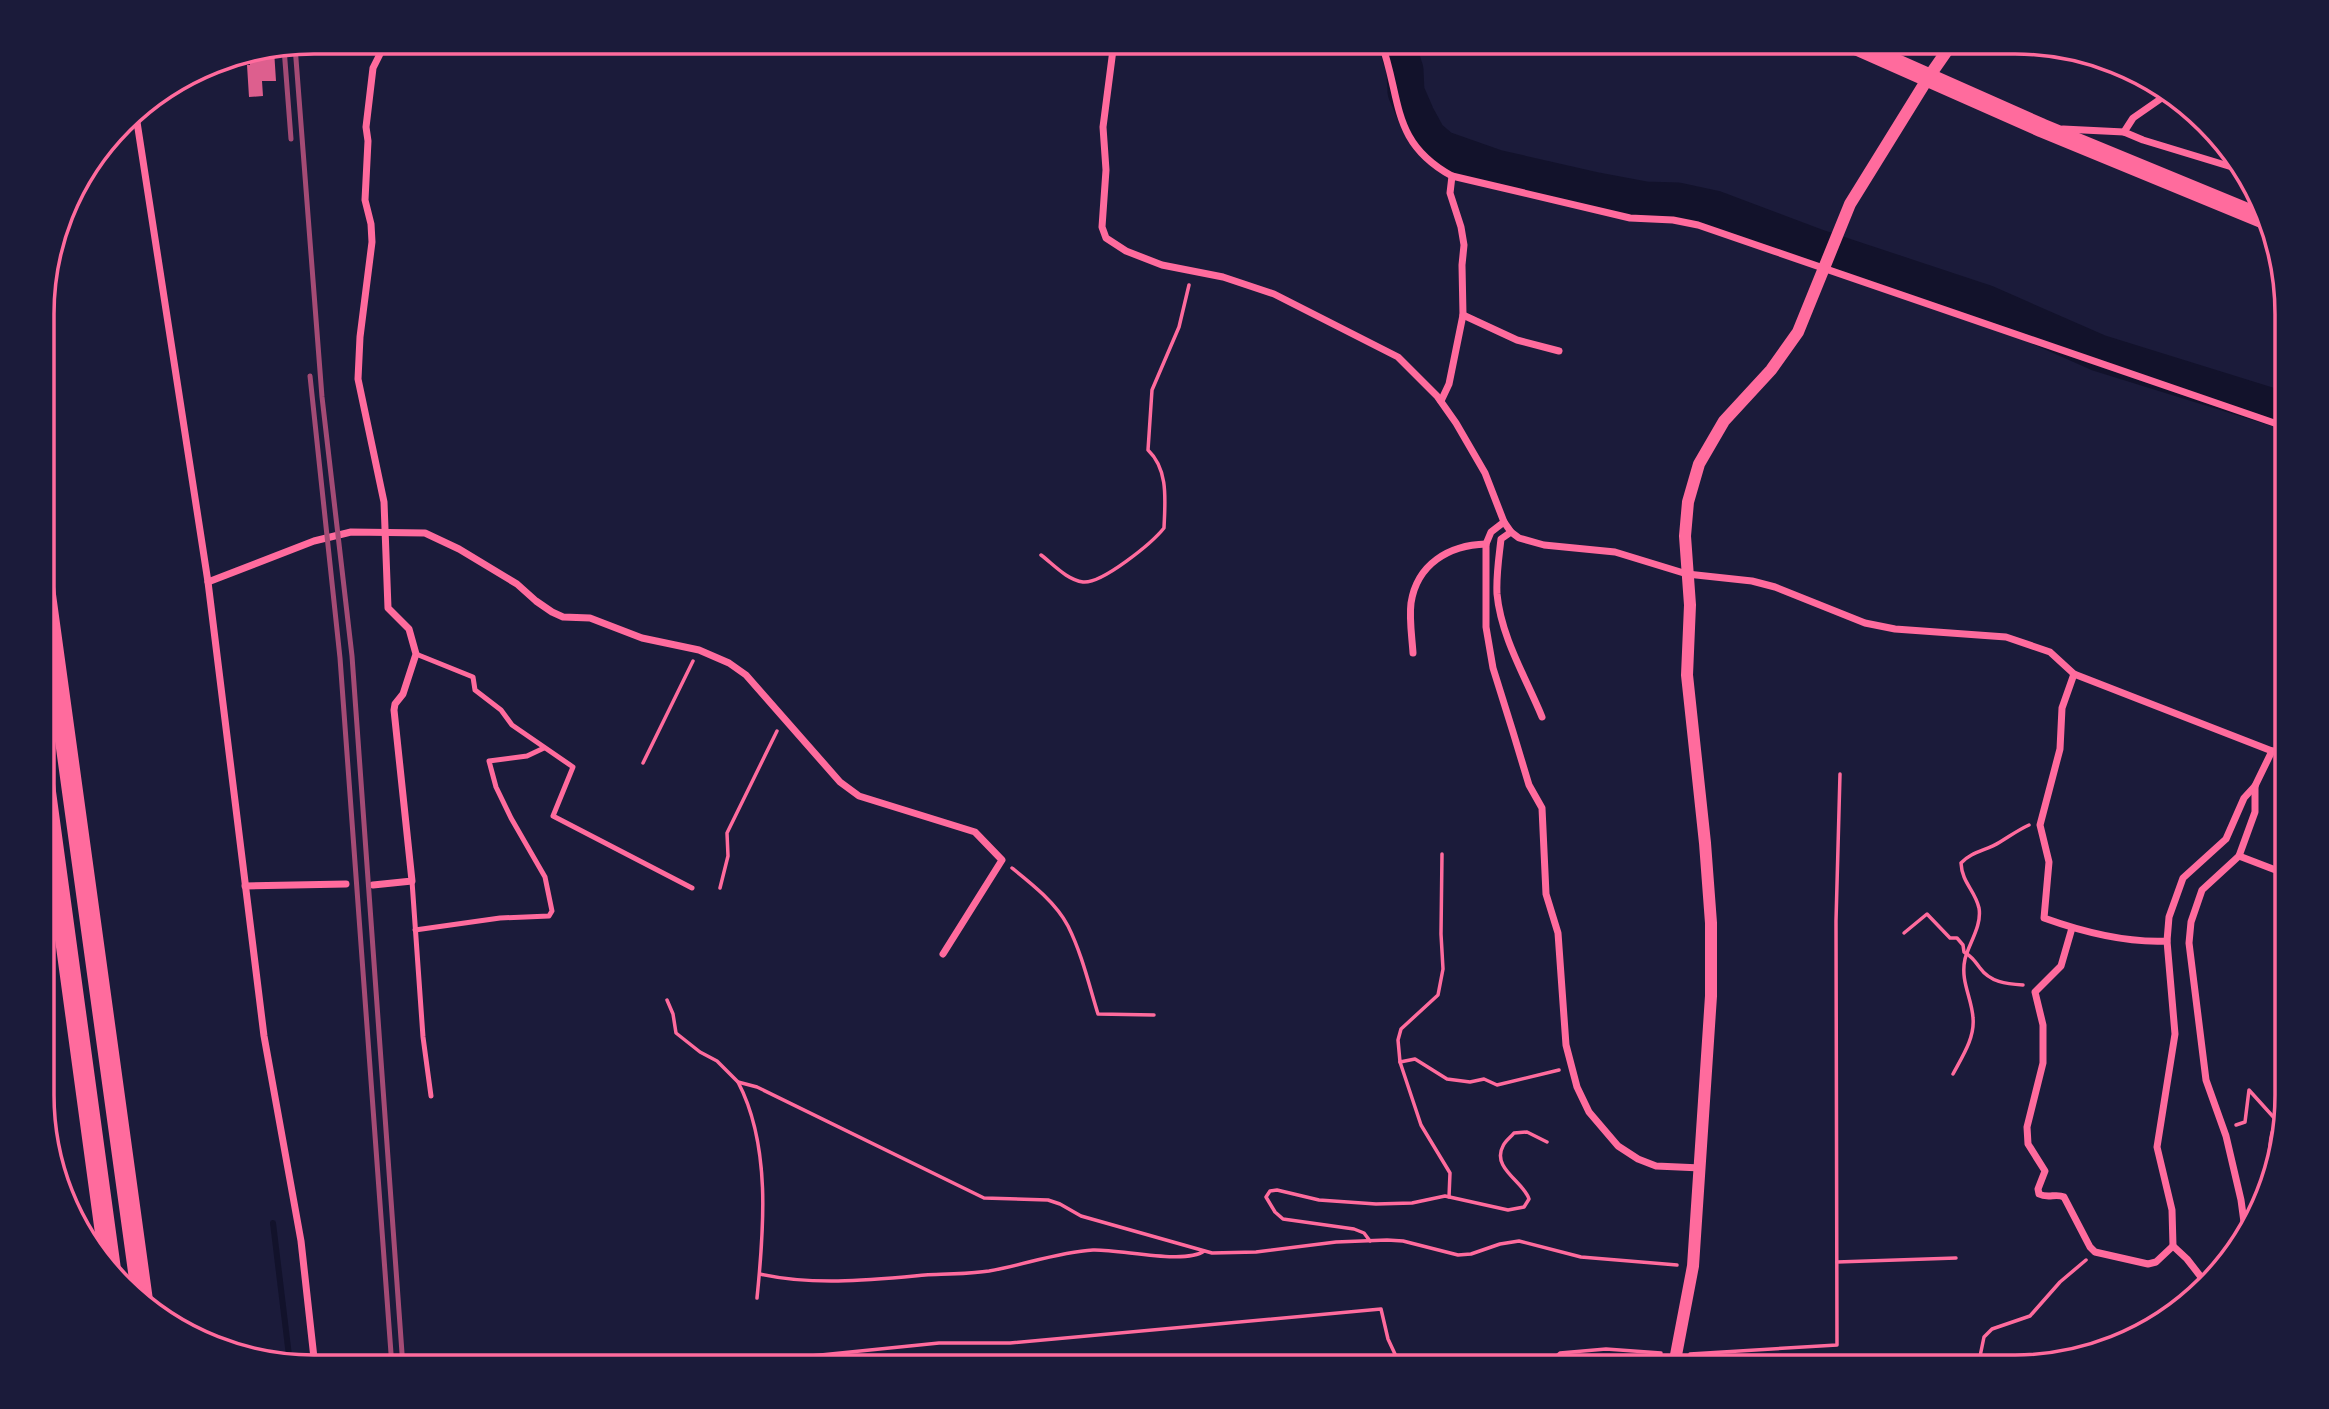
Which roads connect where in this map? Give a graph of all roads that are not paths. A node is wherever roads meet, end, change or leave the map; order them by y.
1 (380, 54) edge
2 (1112, 54) edge
3 (1385, 54) edge
4 (1875, 54) edge
5 (1945, 54) edge
6 (1928, 78) junction
7 (2160, 99) edge
8 (137, 124) edge
9 (2042, 128) junction
10 (2124, 132) junction
11 (2228, 166) edge
12 (1452, 176) junction
13 (2255, 216) edge
14 (1826, 268) junction
15 (1464, 315) junction
16 (1559, 351) dead end
17 (1441, 401) junction
18 (2275, 423) edge
19 (1504, 522) junction
20 (1511, 532) junction
21 (387, 534) junction
22 (1486, 544) junction
23 (1686, 574) junction
24 (208, 582) junction
25 (1413, 653) dead end
26 (416, 654) junction
27 (54, 657) edge
28 (2074, 674) junction
29 (1542, 717) dead end
30 (544, 748) junction
31 (2272, 751) joint
32 (2255, 786) junction
33 (54, 854) edge
34 (2239, 856) junction
35 (2275, 870) edge
36 (412, 881) junction
37 (346, 884) dead end
38 (373, 885) dead end
39 (245, 886) junction
40 (692, 888) dead end
41 (2072, 928) junction
42 (415, 930) junction
43 (2167, 941) junction
44 (943, 954) dead end
45 (431, 1096) dead end
46 (1701, 1168) junction
47 (2243, 1218) edge
48 (2173, 1246) junction
49 (108, 1253) edge
50 (2201, 1277) edge
51 (141, 1288) edge
52 (314, 1355) edge
53 (1677, 1355) edge

1 - 21 street
2 - 17 street
3 - 12 street
4 - 6 highway
5 - 6 street
6 - 9 highway
6 - 14 street
7 - 10 street
8 - 24 street
9 - 10 street
9 - 13 highway
10 - 11 street
12 - 14 street
12 - 15 street
14 - 18 street
14 - 23 street
15 - 16 street
15 - 17 street
17 - 19 street
19 - 20 street
19 - 22 street
20 - 23 street
20 - 29 street
21 - 24 street
21 - 26 street
21 - 44 street
22 - 25 street
22 - 46 street
23 - 28 street
23 - 46 street
24 - 39 street
26 - 30 lane
26 - 36 street
27 - 51 highway
28 - 31 street
28 - 41 street
30 - 40 lane
30 - 42 lane
31 - 32 street
32 - 34 street
32 - 43 street
33 - 49 highway
34 - 35 street
34 - 47 street
36 - 38 street
36 - 42 lane
37 - 39 street
39 - 52 street
41 - 43 street
41 - 48 street
42 - 45 lane
43 - 48 street
46 - 53 street
48 - 50 street

